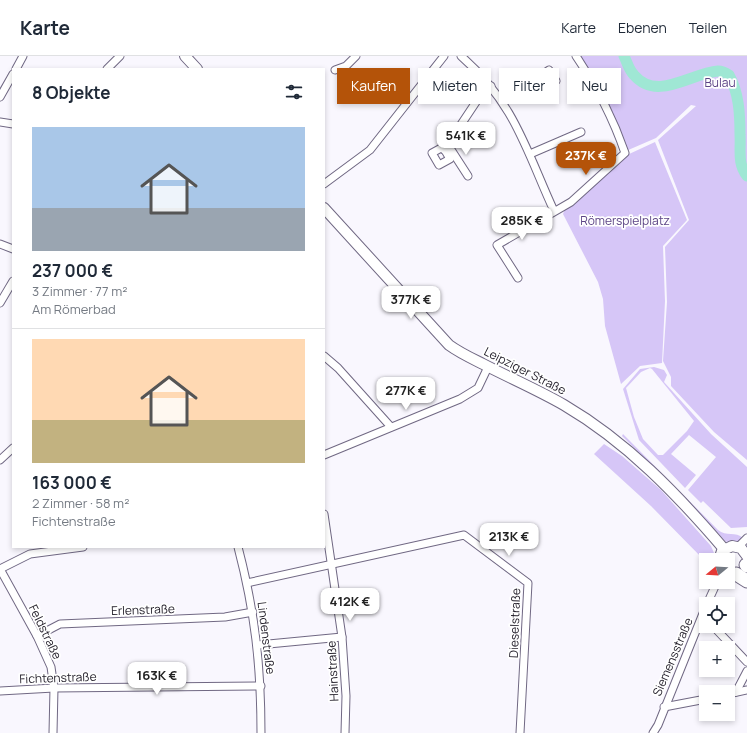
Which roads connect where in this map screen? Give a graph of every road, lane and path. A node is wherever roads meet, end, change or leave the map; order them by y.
1 (23, 56) edge
2 (120, 56) edge
3 (185, 56) edge
4 (356, 56) edge
5 (444, 56) edge
6 (461, 56) edge
7 (576, 56) edge
8 (17, 68) edge
9 (108, 68) edge
10 (196, 68) edge
11 (473, 68) edge
12 (335, 70) dead end
13 (12, 76) edge
14 (491, 86) edge
15 (0, 97) edge
16 (499, 97) edge
17 (475, 104) edge
18 (504, 104) edge
19 (0, 122) edge
20 (12, 124) edge
21 (581, 132) dead end
22 (530, 154) junction
23 (468, 176) dead end
24 (325, 183) edge
25 (325, 209) edge
26 (554, 211) junction
27 (0, 244) edge
28 (12, 249) edge
29 (518, 278) dead end
30 (12, 284) edge
31 (0, 303) edge
32 (325, 357) edge
33 (488, 367) junction
34 (391, 427) junction
35 (12, 449) edge
36 (325, 455) edge
37 (0, 460) edge
38 (325, 520) edge
39 (747, 538) edge
40 (75, 548) edge
41 (238, 548) edge
42 (724, 549) junction
43 (744, 550) edge
44 (721, 553) edge
45 (333, 564) junction
46 (747, 565) edge
47 (0, 569) edge
48 (737, 576) edge
49 (247, 583) junction
50 (253, 612) junction
51 (699, 629) edge
52 (720, 633) edge
53 (37, 636) junction
54 (342, 637) junction
55 (258, 645) junction
56 (747, 662) edge
57 (747, 671) edge
58 (261, 686) junction
59 (54, 688) junction
60 (747, 690) edge
61 (0, 691) edge
62 (736, 692) joint
63 (699, 700) edge
64 (664, 707) junction
65 (658, 724) junction
66 (54, 733) edge
67 (261, 733) edge
68 (345, 733) edge
69 (520, 733) edge
70 (652, 733) edge
71 (658, 733) edge

1 - 8 street
2 - 9 street
3 - 10 main road
4 - 12 street
5 - 24 street
6 - 11 street
7 - 26 street
13 - 15 street
14 - 16 street
17 - 23 street
18 - 22 street
19 - 20 street
21 - 22 street
22 - 26 street
25 - 33 main road, Leipziger Straße
26 - 29 street
27 - 28 street
30 - 31 street
32 - 34 street
33 - 34 street
33 - 42 main road, Leipziger Straße
34 - 36 street
35 - 37 street
38 - 45 street, Hainstraße
39 - 43 street
40 - 47 street
41 - 49 street, Lindenstraße
42 - 43 main road
42 - 44 main road
45 - 49 street
45 - 54 street, Hainstraße
45 - 69 street, Dieselstraße
46 - 48 main road
47 - 53 street, Feldstraße
49 - 50 street, Lindenstraße
50 - 53 street, Erlenstraße
50 - 55 street, Lindenstraße
51 - 64 street, Siemensstraße
52 - 56 street, Siemensstraße
53 - 59 street, Feldstraße
54 - 55 street
54 - 68 street, Hainstraße
55 - 58 street, Lindenstraße
57 - 62 street
58 - 59 street, Fichtenstraße
58 - 67 street, Lindenstraße
59 - 61 street, Fichtenstraße
59 - 66 street, Feldstraße
60 - 62 street
63 - 64 street, Siemensstraße
64 - 65 street, Siemensstraße
65 - 70 street, Siemensstraße
65 - 71 street, Siemensstraße

